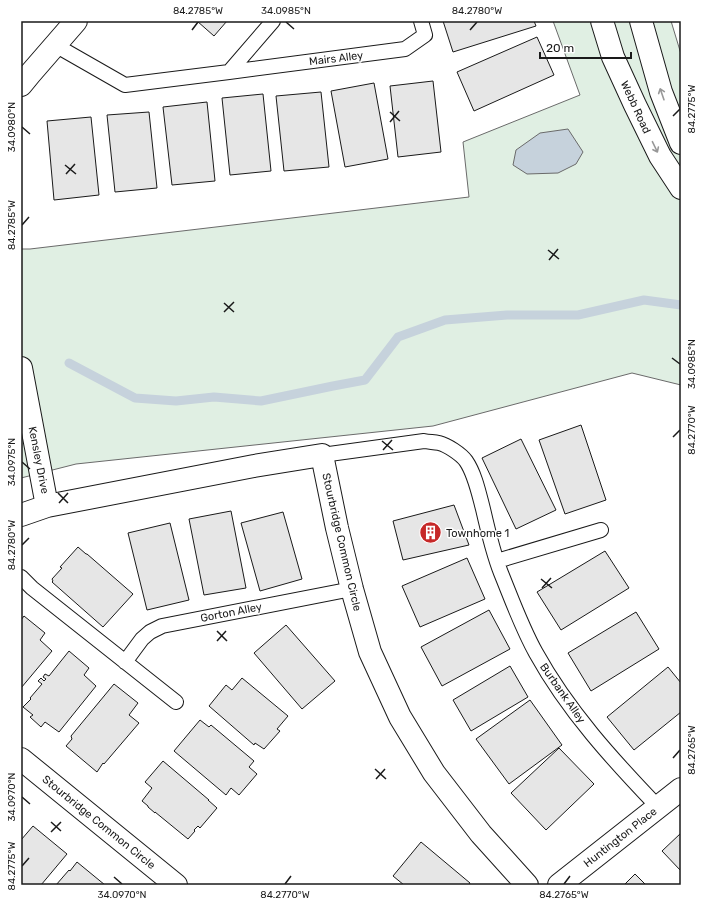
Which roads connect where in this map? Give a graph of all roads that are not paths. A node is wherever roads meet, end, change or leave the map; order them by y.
1 (76, 21) edge
2 (273, 21) edge
3 (421, 21) edge
4 (602, 21) edge
5 (641, 21) edge
6 (55, 45) junction
7 (229, 72) junction
8 (21, 85) edge
9 (681, 143) edge
10 (681, 188) edge
11 (21, 368) edge
12 (322, 456) junction
13 (47, 506) junction
14 (21, 515) edge
15 (601, 530) dead end
16 (497, 561) junction
17 (21, 577) edge
18 (352, 589) junction
19 (125, 662) junction
20 (176, 702) dead end
21 (21, 759) edge
22 (681, 788) edge
23 (658, 807) junction
24 (176, 885) edge
25 (527, 885) edge
26 (559, 885) edge

1 - 6 street
2 - 7 lane
3 - 7 lane, Mairs Alley
4 -> 10 street, Webb Road
9 -> 5 street
6 - 7 lane, Mairs Alley
6 - 8 street
11 - 13 street, Kensley Drive
12 - 13 street
12 - 16 lane, Burbank Alley
12 - 18 street, Stourbridge Common Circle
13 - 14 street
15 - 16 lane
16 - 23 lane, Burbank Alley
17 - 19 lane
18 - 19 lane, Gorton Alley
18 - 25 street, Stourbridge Common Circle
19 - 20 lane
21 - 24 street, Stourbridge Common Circle
22 - 23 street, Huntington Place
23 - 26 street, Huntington Place

